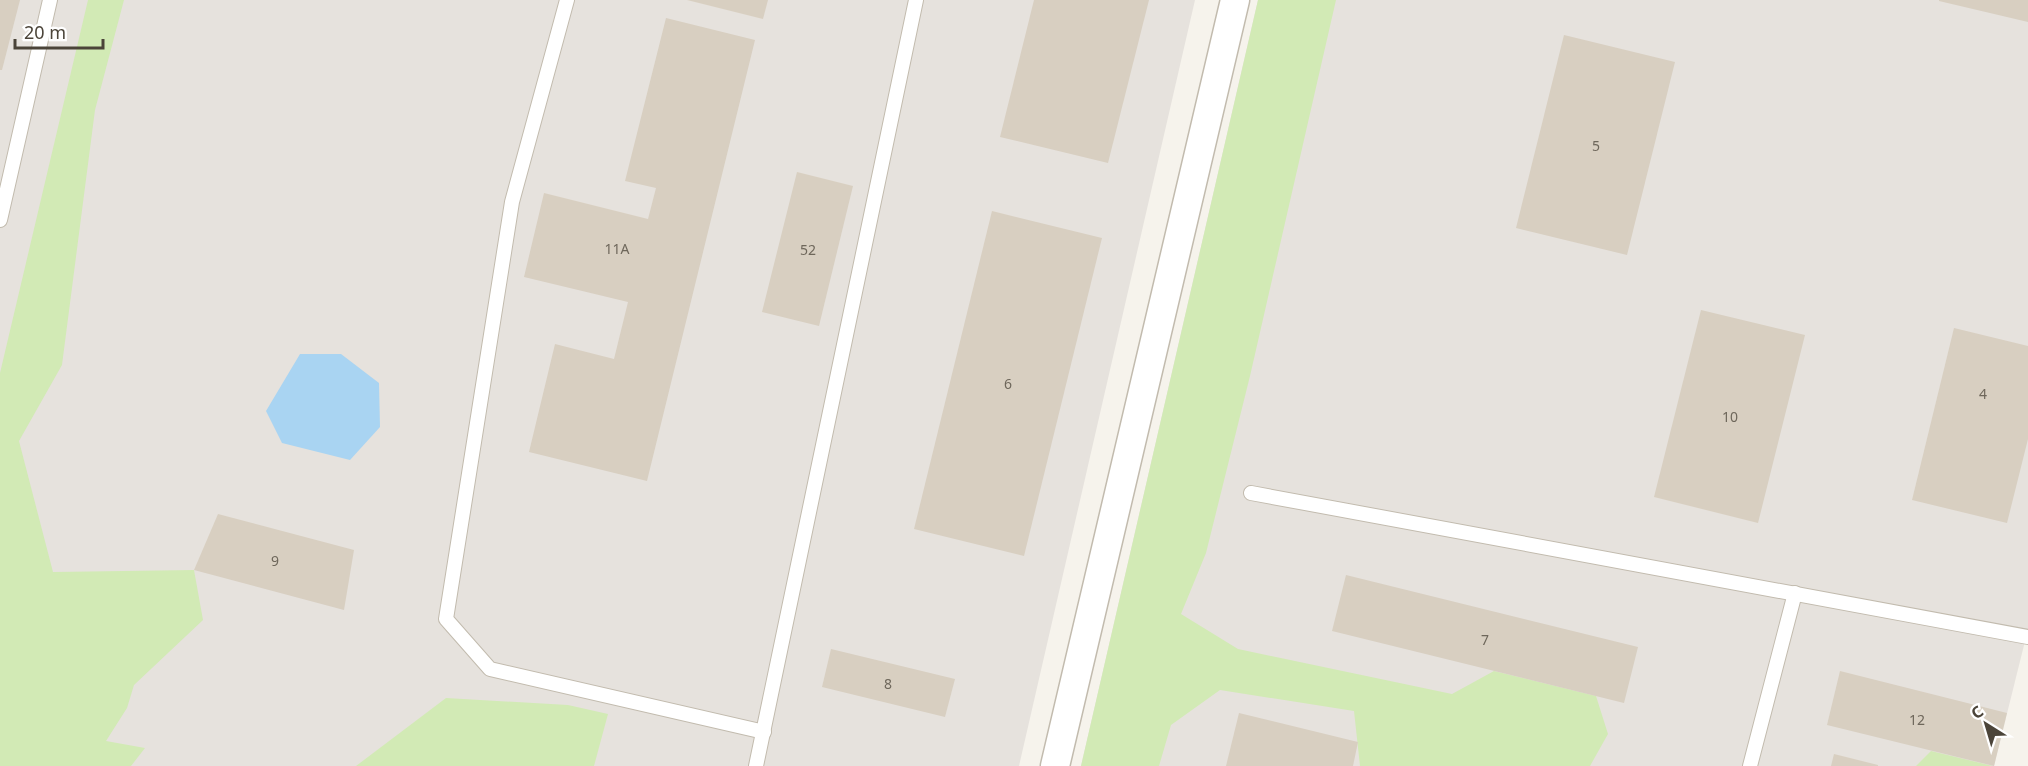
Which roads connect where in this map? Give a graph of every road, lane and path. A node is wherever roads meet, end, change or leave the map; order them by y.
1 (50, 0) edge
2 (567, 0) edge
3 (916, 0) edge
4 (1235, 0) edge
5 (0, 220) edge
6 (1251, 493) dead end
7 (1795, 593) junction
8 (2028, 637) edge
9 (765, 732) junction
10 (756, 766) edge
11 (1055, 766) edge
12 (1750, 766) edge

1 - 5 lane
2 - 9 lane
3 - 9 lane
4 - 11 street
6 - 7 lane
7 - 8 lane
7 - 12 lane
9 - 10 lane

